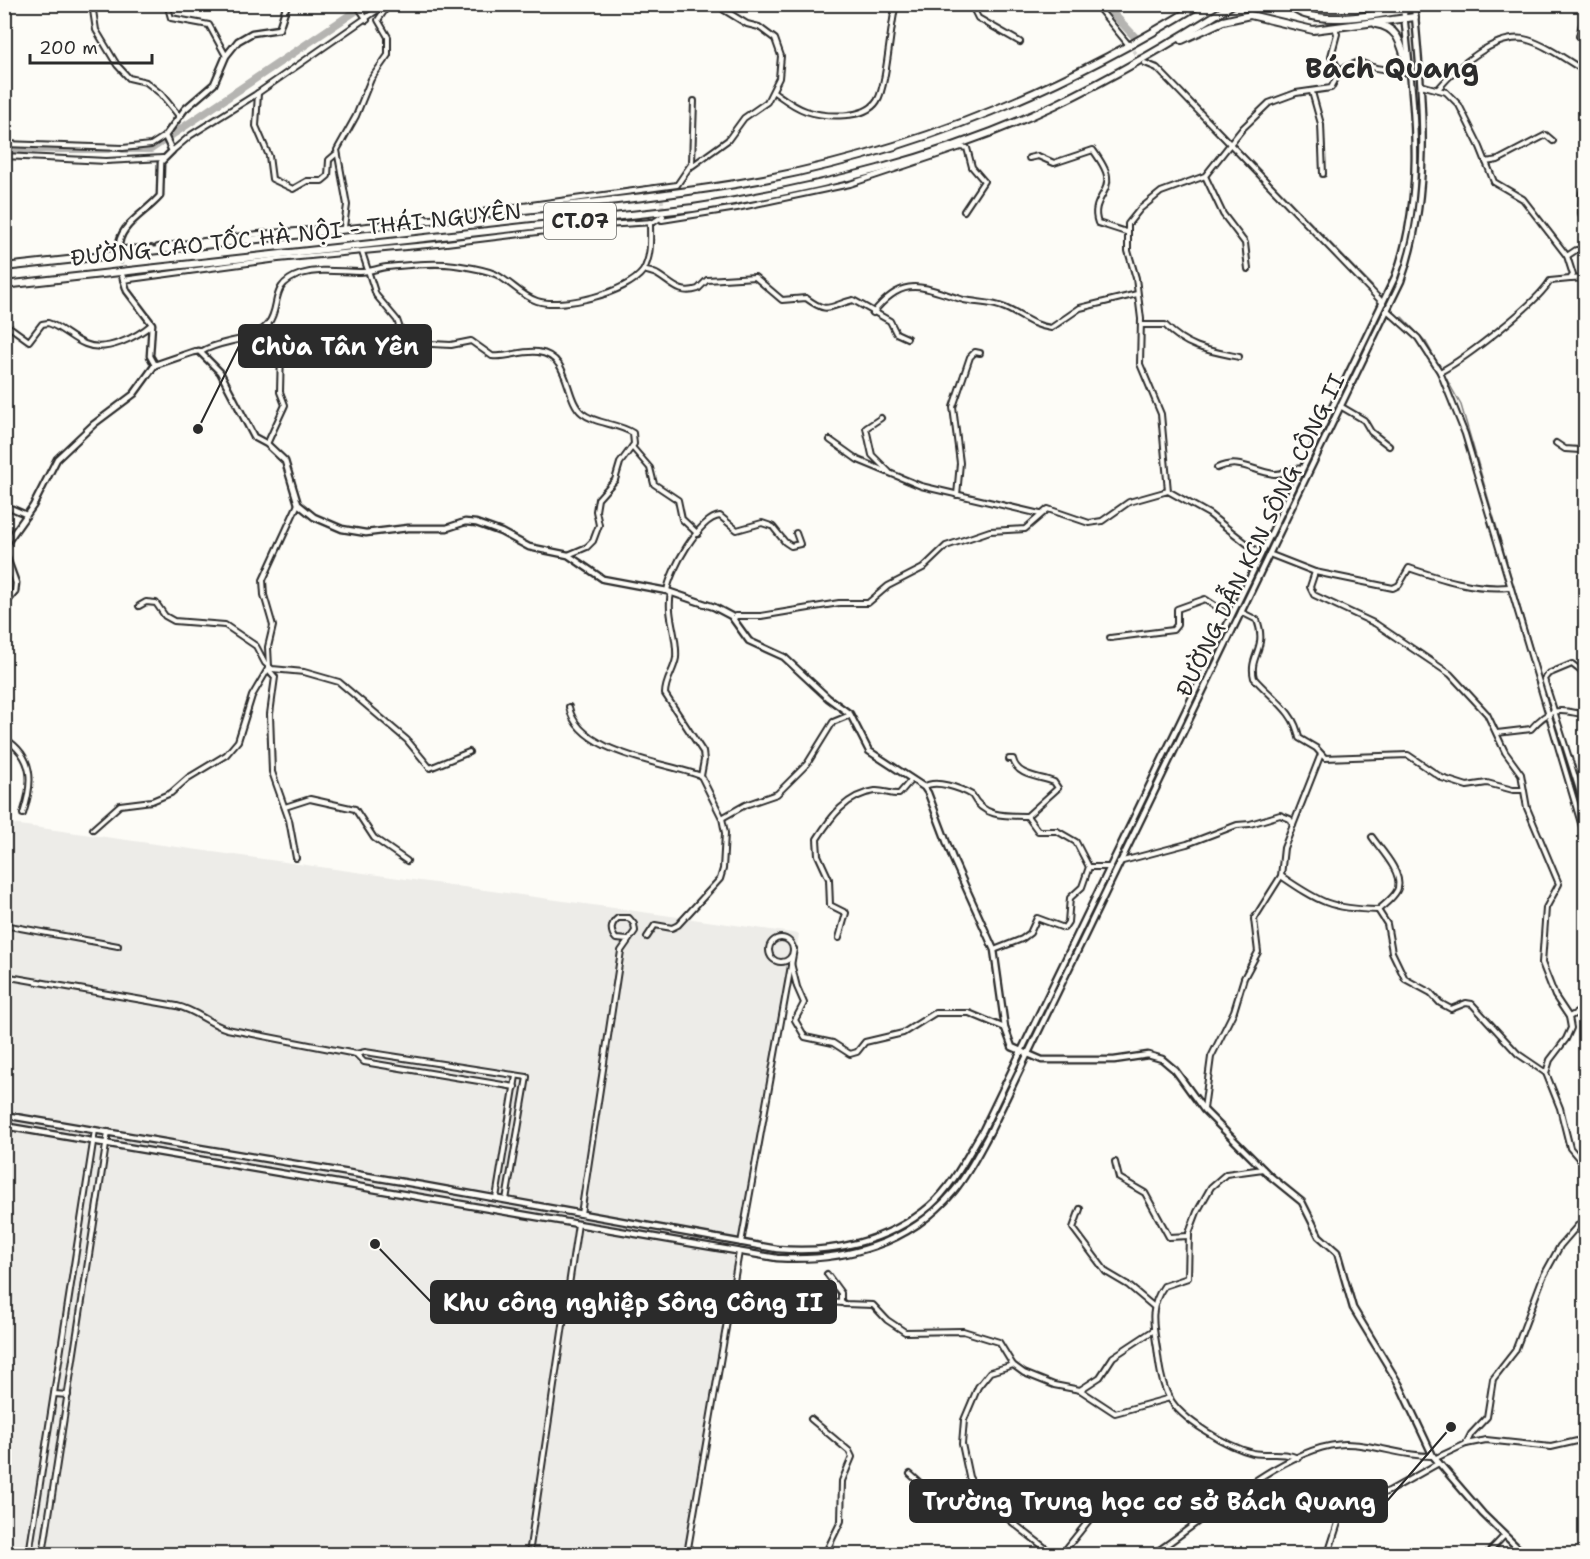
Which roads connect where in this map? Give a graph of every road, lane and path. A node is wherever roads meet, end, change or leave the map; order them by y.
1 (92, 4) edge
2 (167, 4) edge
3 (287, 4) edge
4 (388, 4) edge
5 (896, 4) edge
6 (971, 4) edge
7 (1095, 4) edge
8 (1193, 4) edge
9 (1200, 4) edge
10 (1233, 4) edge
11 (1289, 4) edge
12 (1387, 4) edge
13 (1414, 6) edge
14 (361, 7) edge
15 (1403, 7) edge
16 (724, 10) dead end
17 (1367, 15) junction
18 (1415, 17) junction
19 (367, 19) junction
20 (1404, 19) junction
21 (1366, 24) junction
22 (1582, 24) dead end
23 (1335, 27) junction
24 (1586, 38) edge
25 (1020, 42) dead end
26 (1128, 44) tunnel mouth
27 (226, 56) junction
28 (1099, 63) junction
29 (1145, 63) tunnel mouth
30 (1134, 65) junction
31 (1409, 70) junction
32 (1340, 71) junction
33 (1586, 72) edge
34 (1421, 85) junction
35 (1438, 89) junction
36 (774, 92) junction
37 (1312, 92) junction
38 (258, 93) junction
39 (694, 101) dead end
40 (179, 116) junction
41 (165, 137) junction
42 (1553, 141) dead end
43 (4, 144) edge
44 (1230, 144) junction
45 (171, 149) junction
46 (337, 154) junction
47 (4, 156) edge
48 (163, 158) junction
49 (1029, 158) dead end
50 (1486, 162) junction
51 (691, 167) junction
52 (1323, 174) dead end
53 (1205, 176) junction
54 (1582, 193) dead end
55 (964, 211) dead end
56 (1413, 213) junction
57 (1419, 214) junction
58 (650, 222) junction
59 (344, 227) junction
60 (1586, 230) edge
61 (1126, 232) junction
62 (1586, 250) edge
63 (119, 251) joint
64 (362, 252) junction
65 (1567, 256) junction
66 (4, 267) edge
67 (1248, 269) dead end
68 (644, 270) junction
69 (368, 271) junction
70 (123, 277) joint
71 (1586, 278) edge
72 (1570, 279) junction
73 (4, 285) edge
74 (1137, 294) junction
75 (1383, 304) junction
76 (1387, 310) junction
77 (873, 313) junction
78 (152, 324) junction
79 (268, 324) junction
80 (1141, 325) junction
81 (4, 328) edge
82 (907, 338) dead end
83 (201, 352) junction
84 (980, 353) dead end
85 (1239, 357) dead end
86 (155, 365) junction
87 (1441, 372) junction
88 (1586, 395) edge
89 (1340, 406) junction
90 (881, 418) dead end
91 (830, 440) dead end
92 (1556, 443) dead end
93 (267, 444) junction
94 (1389, 446) dead end
95 (632, 447) junction
96 (1217, 468) dead end
97 (1302, 469) junction
98 (893, 475) junction
99 (1294, 486) junction
100 (1300, 489) junction
101 (1168, 491) junction
102 (957, 495) junction
103 (298, 504) junction
104 (4, 505) edge
105 (1040, 514) junction
106 (27, 515) junction
107 (796, 533) dead end
108 (698, 534) junction
109 (1260, 554) junction
110 (1269, 554) junction
111 (568, 555) junction
112 (1315, 572) junction
113 (1509, 587) junction
114 (669, 592) junction
115 (4, 605) edge
116 (139, 606) dead end
117 (1241, 612) junction
118 (1231, 616) junction
119 (734, 619) junction
120 (1110, 638) dead end
121 (268, 668) junction
122 (1586, 675) edge
123 (569, 707) dead end
124 (1551, 712) junction
125 (850, 715) junction
126 (1586, 716) edge
127 (1497, 733) junction
128 (4, 738) edge
129 (469, 752) dead end
130 (1321, 754) junction
131 (1009, 759) dead end
132 (701, 776) junction
133 (911, 780) junction
134 (924, 787) junction
135 (1523, 790) junction
136 (285, 807) junction
137 (1586, 812) edge
138 (23, 814) dead end
139 (1135, 814) junction
140 (1027, 816) junction
141 (723, 818) junction
142 (1142, 818) junction
143 (1293, 825) junction
144 (93, 829) dead end
145 (1372, 837) dead end
146 (1586, 840) edge
147 (296, 858) dead end
148 (407, 861) dead end
149 (1119, 862) junction
150 (1089, 867) junction
151 (1109, 867) junction
152 (1281, 876) junction
153 (1378, 910) junction
154 (4, 925) edge
155 (647, 937) dead end
156 (839, 938) dead end
157 (616, 939) junction
158 (628, 940) junction
159 (118, 946) dead end
160 (794, 949) junction
161 (994, 950) junction
162 (621, 951) junction
163 (780, 962) junction
164 (791, 963) junction
165 (790, 968) junction
166 (4, 976) edge
167 (1586, 1008) edge
168 (1569, 1017) junction
169 (1005, 1028) junction
170 (1019, 1052) junction
171 (356, 1054) junction
172 (1026, 1055) junction
173 (1546, 1073) junction
174 (516, 1076) junction
175 (515, 1087) junction
176 (1204, 1110) junction
177 (4, 1115) edge
178 (4, 1126) edge
179 (95, 1130) junction
180 (108, 1132) junction
181 (93, 1141) junction
182 (107, 1143) junction
183 (1115, 1162) dead end
184 (1586, 1167) edge
185 (1263, 1169) junction
186 (496, 1198) junction
187 (506, 1200) junction
188 (1080, 1209) dead end
189 (581, 1214) junction
190 (1586, 1216) edge
191 (578, 1224) junction
192 (898, 1227) junction
193 (898, 1236) junction
194 (1189, 1236) junction
195 (741, 1243) junction
196 (739, 1252) junction
197 (827, 1274) dead end
198 (755, 1293) dead end
199 (843, 1303) junction
200 (1153, 1306) junction
201 (1154, 1330) junction
202 (1013, 1365) junction
203 (1080, 1390) junction
204 (54, 1394) junction
205 (68, 1395) junction
206 (1170, 1398) junction
207 (811, 1419) dead end
208 (1586, 1439) edge
209 (1466, 1444) junction
210 (1298, 1458) junction
211 (1436, 1459) junction
212 (910, 1474) dead end
213 (973, 1488) junction
214 (1147, 1496) dead end
215 (1504, 1536) junction
216 (29, 1554) edge
217 (43, 1554) edge
218 (529, 1554) edge
219 (687, 1554) edge
220 (825, 1554) edge
221 (1053, 1554) edge
222 (1062, 1554) edge
223 (1153, 1554) edge
224 (1328, 1554) edge
225 (1487, 1554) edge
226 (1524, 1554) edge

1 - 40 street
2 - 27 street
3 - 27 street
4 - 19 street
4 - 46 street
5 - 36 street
6 - 25 street
7 - 26 street
8 - 28 highway
9 - 28 highway, ĐƯỜNG CAO TỐC HÀ NỘI - THÁI NGUYÊN / CT.07
10 - 30 highway, ĐƯỜNG CAO TỐC HÀ NỘI - THÁI NGUYÊN / CT.07
11 - 17 highway
12 - 17 highway
13 - 15 highway
13 - 18 street, ĐƯỜNG DẪN KCN SÔNG CÔNG II
14 - 19 street
15 - 17 highway
15 - 20 street, ĐƯỜNG DẪN KCN SÔNG CÔNG II
16 - 36 street
18 - 20 highway
18 - 34 street, ĐƯỜNG DẪN KCN SÔNG CÔNG II
19 - 38 street
20 - 21 highway
20 - 31 street, ĐƯỜNG DẪN KCN SÔNG CÔNG II
21 - 23 highway
21 - 31 highway
22 - 24 street
23 - 30 highway
23 - 32 street
27 - 40 street
28 - 66 highway, ĐƯỜNG CAO TỐC HÀ NỘI - THÁI NGUYÊN / CT.07
29 - 44 street
30 - 73 highway, ĐƯỜNG CAO TỐC HÀ NỘI - THÁI NGUYÊN / CT.07
31 - 32 street
31 - 56 street, ĐƯỜNG DẪN KCN SÔNG CÔNG II
32 - 37 street
33 - 35 street
34 - 35 street
34 - 57 street, ĐƯỜNG DẪN KCN SÔNG CÔNG II
35 - 50 street
36 - 51 street
37 - 44 street
37 - 52 street
38 - 45 street
38 - 46 street
39 - 51 street
40 - 41 street
41 - 43 street
41 - 45 street
42 - 50 street
44 - 53 street
44 - 75 street
45 - 48 street
46 - 59 street
47 - 48 street
48 - 63 street
49 - 61 street
50 - 65 street
51 - 59 street
53 - 61 street
53 - 67 street
54 - 60 street
55 - 58 street
56 - 57 street
56 - 75 street, ĐƯỜNG DẪN KCN SÔNG CÔNG II
57 - 76 street, ĐƯỜNG DẪN KCN SÔNG CÔNG II
58 - 64 street
58 - 68 street
59 - 63 street
61 - 74 street
62 - 65 street
64 - 69 street
64 - 70 street
65 - 72 street
68 - 69 street
68 - 77 street
69 - 79 street
69 - 95 street
70 - 78 street
71 - 72 street
72 - 87 street
74 - 77 street
74 - 80 street
75 - 97 street, ĐƯỜNG DẪN KCN SÔNG CÔNG II
76 - 87 street
76 - 89 street, ĐƯỜNG DẪN KCN SÔNG CÔNG II
77 - 82 street
78 - 81 street
78 - 86 street
79 - 83 street
79 - 93 street
80 - 85 street
80 - 101 street
83 - 86 street
83 - 93 street
84 - 102 street
86 - 106 street
87 - 113 street
88 - 92 street
89 - 94 street
89 - 100 street, ĐƯỜNG DẪN KCN SÔNG CÔNG II
90 - 98 street
91 - 98 street
93 - 103 street
95 - 108 street
95 - 111 street
96 - 97 street
97 - 99 street, ĐƯỜNG DẪN KCN SÔNG CÔNG II
98 - 102 street
99 - 100 street
99 - 109 street, ĐƯỜNG DẪN KCN SÔNG CÔNG II
100 - 110 street, ĐƯỜNG DẪN KCN SÔNG CÔNG II
101 - 105 street
101 - 109 street
102 - 105 street
103 - 111 street
103 - 121 street
104 - 106 street
105 - 119 street
106 - 115 street
107 - 108 street
108 - 114 street
109 - 118 street, ĐƯỜNG DẪN KCN SÔNG CÔNG II
110 - 112 street
110 - 117 street, ĐƯỜNG DẪN KCN SÔNG CÔNG II
111 - 114 street
112 - 113 street
112 - 127 street
113 - 124 street
114 - 119 street
114 - 132 street
116 - 121 street
117 - 130 street
117 - 142 street, ĐƯỜNG DẪN KCN SÔNG CÔNG II
118 - 120 street
118 - 139 street, ĐƯỜNG DẪN KCN SÔNG CÔNG II
119 - 125 street
121 - 129 street
121 - 136 street
121 - 144 street
122 - 124 street
123 - 132 street
124 - 126 street
124 - 127 street
124 - 137 street
124 - 146 street
125 - 133 street
125 - 141 street
127 - 135 street
128 - 138 street
130 - 135 street
130 - 143 street
131 - 140 street
132 - 141 street
133 - 134 street
133 - 156 street
134 - 140 street
134 - 161 street
135 - 168 street
136 - 147 street
136 - 148 street
139 - 142 street
139 - 151 street, ĐƯỜNG DẪN KCN SÔNG CÔNG II
140 - 150 street
141 - 155 street
142 - 149 street, ĐƯỜNG DẪN KCN SÔNG CÔNG II
143 - 149 street
143 - 152 street
145 - 153 street
149 - 172 street, ĐƯỜNG DẪN KCN SÔNG CÔNG II
150 - 151 street
150 - 161 street
151 - 170 street, ĐƯỜNG DẪN KCN SÔNG CÔNG II
152 - 153 street
152 - 176 street
153 - 173 street
154 - 159 street
157 - 158 street
157 - 158 street
157 - 162 street
158 - 162 street
160 - 163 street
160 - 163 street
160 - 164 street
161 - 169 street
162 - 189 street
163 - 165 street
164 - 165 street
164 - 169 street
165 - 195 street
166 - 171 street
167 - 168 street
168 - 173 street
169 - 170 street
170 - 172 street
170 - 192 street, ĐƯỜNG DẪN KCN SÔNG CÔNG II
171 - 174 street
171 - 175 street
172 - 176 street
172 - 193 street, ĐƯỜNG DẪN KCN SÔNG CÔNG II
173 - 184 street
174 - 175 street
174 - 187 street
175 - 186 street
176 - 185 street
177 - 179 street, ĐƯỜNG DẪN KCN SÔNG CÔNG II
178 - 181 street, ĐƯỜNG DẪN KCN SÔNG CÔNG II
179 - 180 street, ĐƯỜNG DẪN KCN SÔNG CÔNG II
179 - 181 street
180 - 182 street
180 - 186 street, ĐƯỜNG DẪN KCN SÔNG CÔNG II
181 - 182 street, ĐƯỜNG DẪN KCN SÔNG CÔNG II
181 - 204 street
182 - 191 street, ĐƯỜNG DẪN KCN SÔNG CÔNG II
182 - 205 street
183 - 194 street
185 - 194 street
185 - 211 street
186 - 187 street, ĐƯỜNG DẪN KCN SÔNG CÔNG II
187 - 189 street, ĐƯỜNG DẪN KCN SÔNG CÔNG II
188 - 200 street
189 - 195 street, ĐƯỜNG DẪN KCN SÔNG CÔNG II
190 - 209 street
191 - 196 street, ĐƯỜNG DẪN KCN SÔNG CÔNG II
191 - 218 street
192 - 193 street
192 - 195 street, ĐƯỜNG DẪN KCN SÔNG CÔNG II
193 - 196 street, ĐƯỜNG DẪN KCN SÔNG CÔNG II
194 - 200 street
195 - 196 street
196 - 219 street
197 - 199 street
198 - 199 street
199 - 202 street
200 - 201 street
201 - 203 street
201 - 206 street
202 - 203 street
202 - 213 street
203 - 206 street
204 - 205 street
204 - 216 street
205 - 217 street
206 - 210 street
207 - 220 street
208 - 209 street
209 - 211 street
210 - 211 street
210 - 223 street
211 - 215 street
211 - 224 street
212 - 213 street
213 - 221 street
214 - 222 street
215 - 225 street
215 - 226 street

